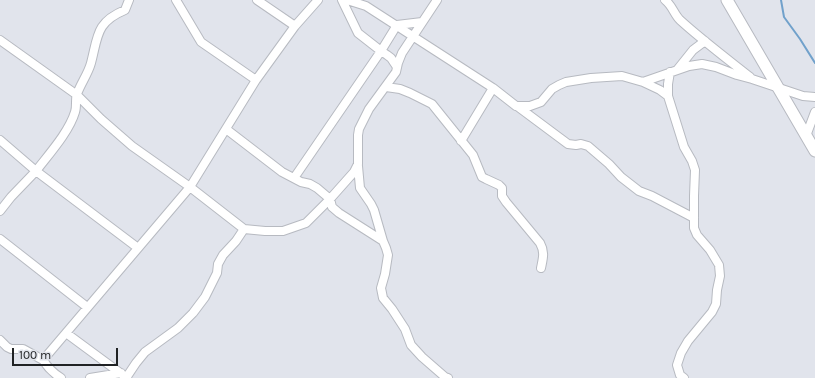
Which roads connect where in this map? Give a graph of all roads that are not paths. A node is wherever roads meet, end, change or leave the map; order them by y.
1 (129, 0) edge
2 (176, 0) edge
3 (257, 0) edge
4 (318, 0) edge
5 (342, 0) edge
6 (347, 0) edge
7 (437, 0) edge
8 (665, 0) edge
9 (727, 0) edge
10 (422, 22) junction
11 (397, 25) junction
12 (294, 26) junction
13 (413, 36) junction
14 (0, 40) edge
15 (705, 41) junction
16 (381, 52) junction
17 (397, 67) junction
18 (674, 71) junction
19 (752, 79) junction
20 (256, 80) junction
21 (643, 82) junction
22 (386, 87) junction
23 (493, 88) junction
24 (778, 88) junction
25 (77, 94) junction
26 (668, 96) junction
27 (815, 97) edge
28 (516, 106) junction
29 (815, 112) edge
30 (226, 130) junction
31 (806, 136) junction
32 (0, 140) edge
33 (461, 141) junction
34 (815, 151) edge
35 (358, 164) junction
36 (36, 171) junction
37 (294, 178) junction
38 (190, 187) junction
39 (330, 199) junction
40 (0, 211) edge
41 (694, 218) junction
42 (244, 229) junction
43 (0, 239) edge
44 (383, 241) junction
45 (138, 248) junction
46 (541, 268) dead end
47 (87, 307) junction
48 (66, 333) junction
49 (0, 340) edge
50 (43, 360) junction
51 (125, 377) edge
52 (61, 378) edge
53 (90, 378) edge
54 (448, 378) edge
55 (684, 378) edge

1 - 25 street
2 - 20 street
3 - 12 street
4 - 12 street
5 - 16 street
6 - 11 street
7 - 10 street
8 - 15 street
9 - 24 street
10 - 11 street
10 - 13 street
11 - 13 street
11 - 16 street
12 - 20 street
13 - 17 street
13 - 23 street
14 - 25 street
15 - 18 street
15 - 19 street
16 - 17 street
16 - 37 street
17 - 22 street
18 - 19 street
18 - 21 street
18 - 26 street
19 - 24 street
20 - 30 street
21 - 26 street
21 - 28 street
22 - 33 street
22 - 35 street
23 - 28 street
23 - 33 street
24 - 27 street
24 - 31 street
25 - 36 street
25 - 38 street
26 - 41 street
28 - 41 street
29 - 31 street
30 - 37 street
30 - 38 street
31 - 34 street
32 - 36 street
33 - 46 street
35 - 39 street
35 - 44 street
36 - 40 street
36 - 45 street
37 - 39 street
38 - 42 street
38 - 45 street
39 - 42 street
39 - 44 street
41 - 55 street
42 - 51 street
43 - 47 street
44 - 54 street
45 - 47 street
47 - 48 street
48 - 50 street
48 - 51 street
49 - 50 street
50 - 52 street
51 - 53 street

